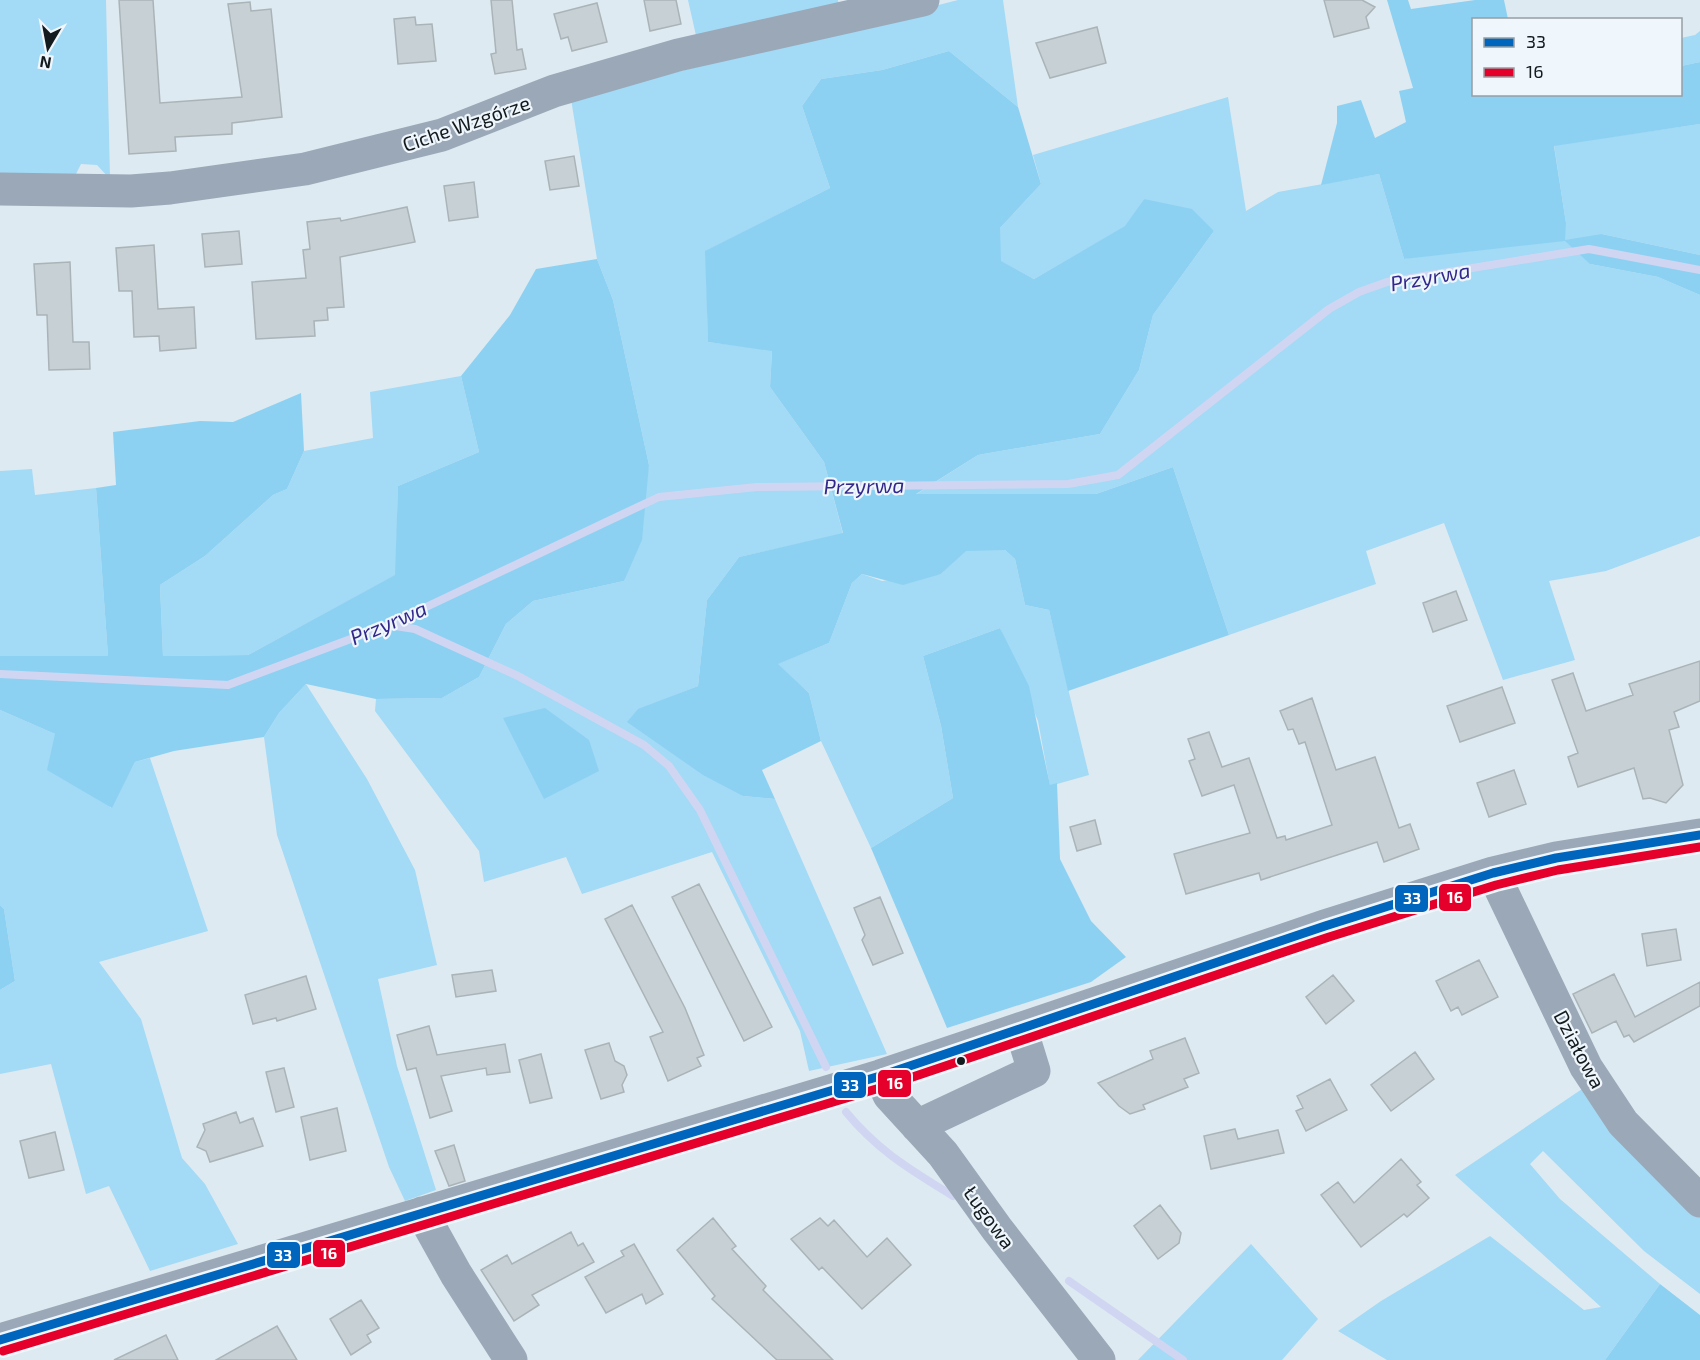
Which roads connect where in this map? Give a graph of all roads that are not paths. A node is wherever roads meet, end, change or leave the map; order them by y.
1 (922, 0) edge
2 (0, 189) edge
3 (1700, 834) edge
4 (1493, 873) junction
5 (1021, 1029) junction
6 (880, 1076) junction
7 (917, 1126) junction
8 (1700, 1201) edge
9 (422, 1213) junction
10 (1, 1333) edge
11 (511, 1360) edge
12 (1099, 1360) edge

1 - 2 street, Ciche Wzgórze
3 - 4 street
4 - 5 street
4 - 8 street, Działowa
5 - 6 street
5 - 7 street
6 - 7 street, Ługowa
6 - 9 street
7 - 12 street, Ługowa
9 - 10 street
9 - 11 street

